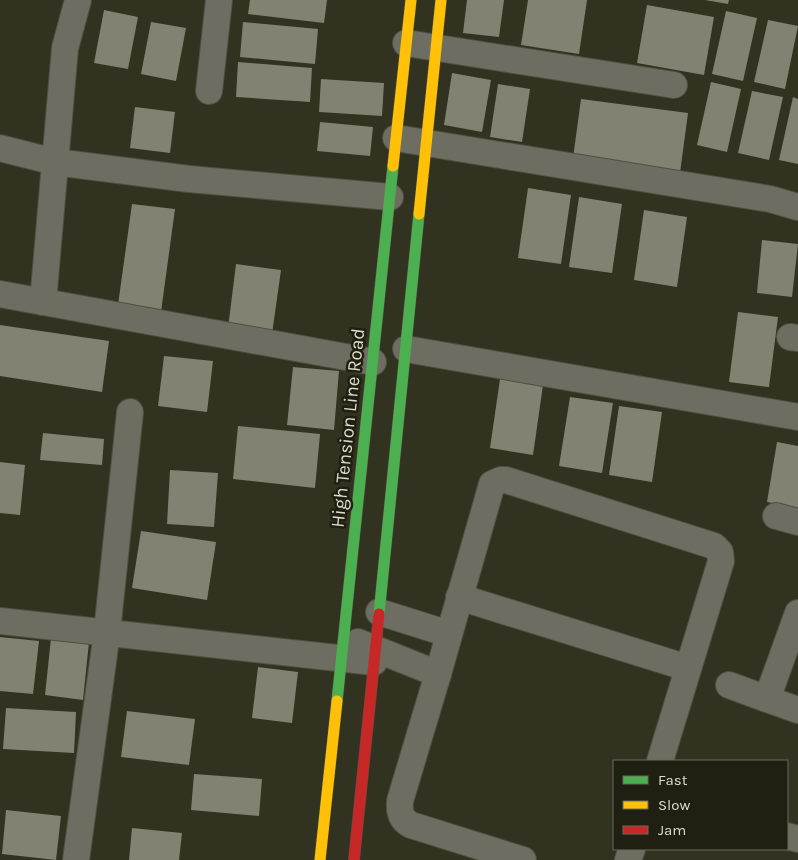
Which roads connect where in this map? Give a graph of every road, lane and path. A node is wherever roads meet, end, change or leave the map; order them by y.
1 (78, 0) edge
2 (219, 0) edge
3 (411, 0) edge
4 (441, 0) edge
5 (406, 43) junction
6 (436, 48) junction
7 (674, 85) dead end
8 (209, 92) dead end
9 (396, 138) junction
10 (427, 143) junction
11 (0, 148) edge
12 (55, 162) junction
13 (390, 197) junction
14 (798, 206) edge
15 (0, 294) edge
16 (43, 302) junction
17 (406, 349) junction
18 (373, 362) junction
19 (130, 412) dead end
20 (798, 417) edge
21 (459, 597) junction
22 (379, 612) junction
23 (798, 613) edge
24 (0, 621) edge
25 (107, 632) junction
26 (449, 634) junction
27 (343, 648) junction
28 (375, 655) junction
29 (688, 668) junction
30 (438, 674) junction
31 (729, 685) dead end
32 (767, 699) junction
33 (798, 710) edge
34 (660, 760) edge
35 (76, 860) edge
36 (320, 860) edge
37 (354, 860) edge
38 (523, 860) edge

1 - 12 street
2 - 8 street
3 - 5 main road, High Tension Line Road
4 - 6 main road
5 - 6 street
5 - 9 main road, High Tension Line Road
6 - 7 street
6 - 10 main road
9 - 10 street
9 - 13 main road, High Tension Line Road
10 - 14 street
10 - 17 main road
11 - 12 street
12 - 13 street
12 - 16 street
13 - 18 main road, High Tension Line Road
15 - 16 street
16 - 18 street
17 - 20 street
17 - 22 main road
18 - 27 main road, High Tension Line Road
19 - 25 street
21 - 26 street
21 - 29 street
21 - 29 street
22 - 26 street
22 - 28 main road
23 - 32 street
24 - 25 street
25 - 27 street
25 - 35 street
26 - 30 street
27 - 28 street
27 - 36 main road, High Tension Line Road
28 - 30 street
28 - 37 main road
29 - 34 street
30 - 38 street
31 - 32 street
32 - 33 street

